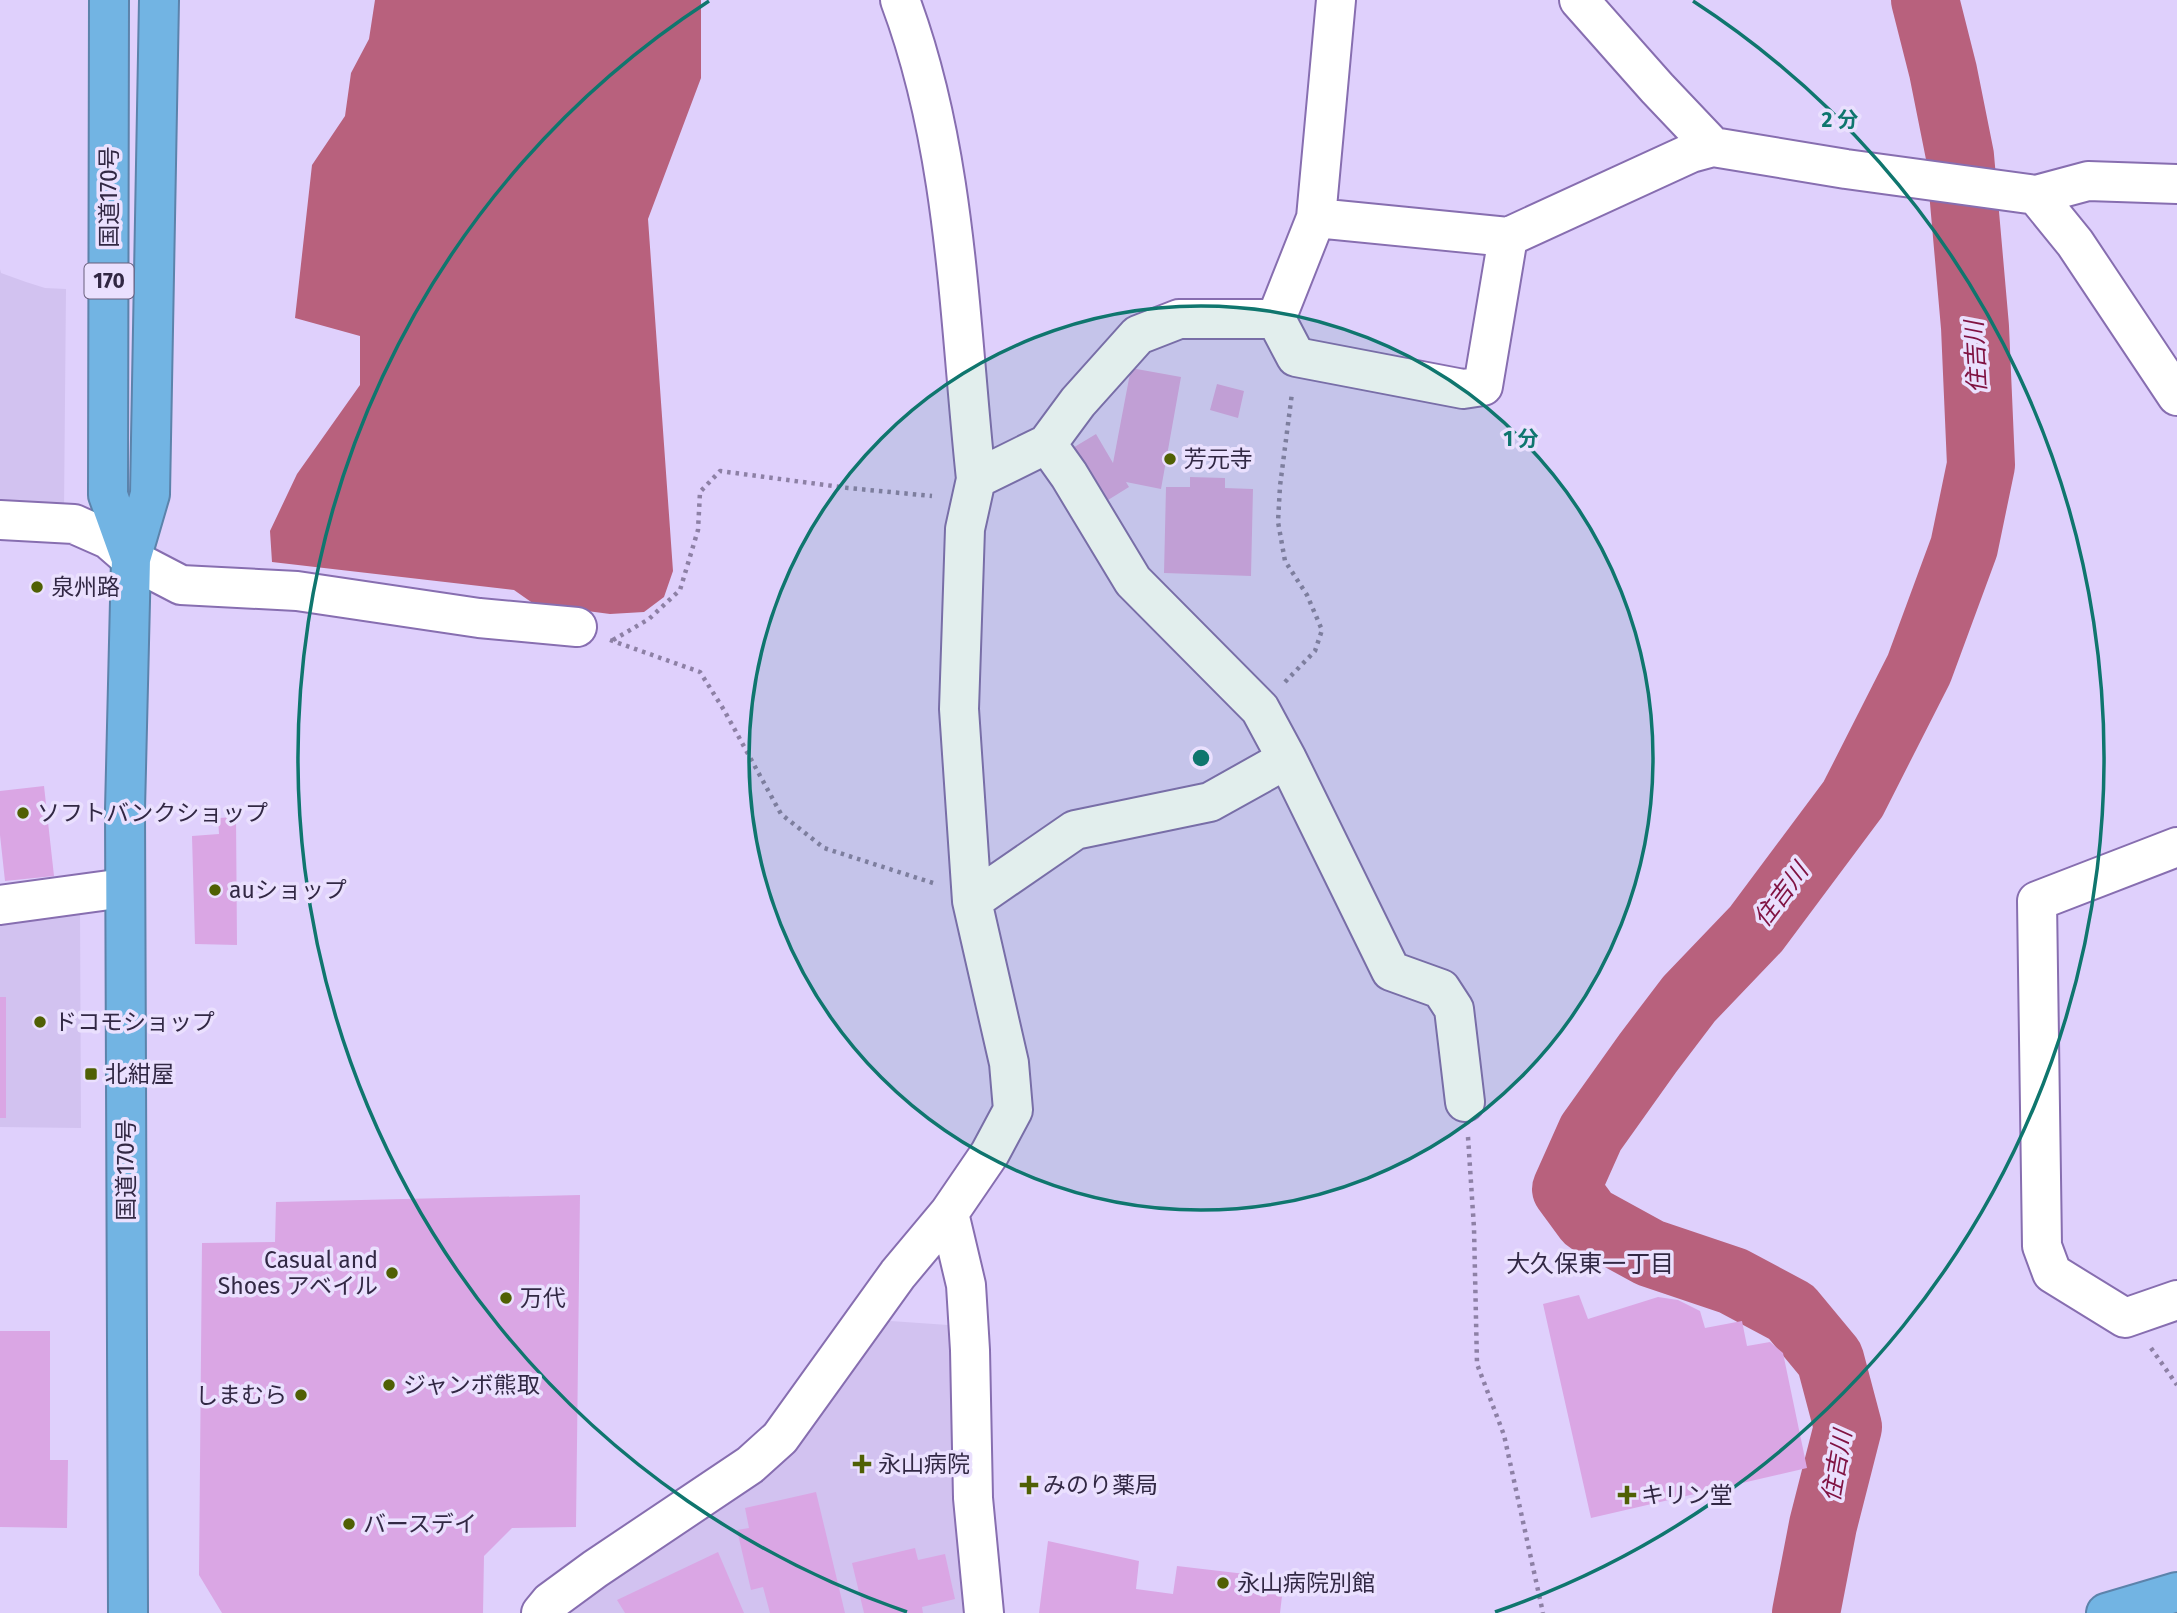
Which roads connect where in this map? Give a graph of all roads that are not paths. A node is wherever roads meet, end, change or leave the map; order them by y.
1 (109, 0) edge
2 (159, 0) edge
3 (900, 0) edge
4 (1336, 0) edge
5 (1579, 0) edge
6 (1713, 147) junction
7 (2177, 184) edge
8 (2036, 195) junction
9 (1316, 218) junction
10 (1508, 237) junction
11 (1276, 319) junction
12 (2177, 396) edge
13 (1047, 444) junction
14 (974, 490) junction
15 (0, 520) edge
16 (131, 559) junction
17 (577, 627) road end
18 (1287, 759) junction
19 (2177, 847) edge
20 (124, 888) junction
21 (972, 901) junction
22 (0, 905) edge
23 (1465, 1102) road end
24 (949, 1213) junction
25 (2177, 1300) edge
26 (2177, 1592) edge
27 (128, 1613) edge
28 (541, 1613) edge
29 (984, 1613) edge
30 (2106, 1613) edge

1 - 16 highway, 国道170号 / 170
2 - 16 highway, 国道170号 / 170
3 - 14 street
4 - 9 street
5 - 6 street
6 - 8 street
6 - 10 street
7 - 8 street
8 - 12 street
9 - 10 street
9 - 11 street
10 - 11 street
11 - 13 street
13 - 14 street
13 - 18 street
14 - 21 street
15 - 16 street
16 - 17 street
16 - 20 highway, 国道170号 / 170
18 - 21 street
18 - 23 street
19 - 25 street
20 - 22 street
20 - 27 highway, 国道170号 / 170
21 - 24 street
24 - 28 street
24 - 29 street
26 - 30 highway

